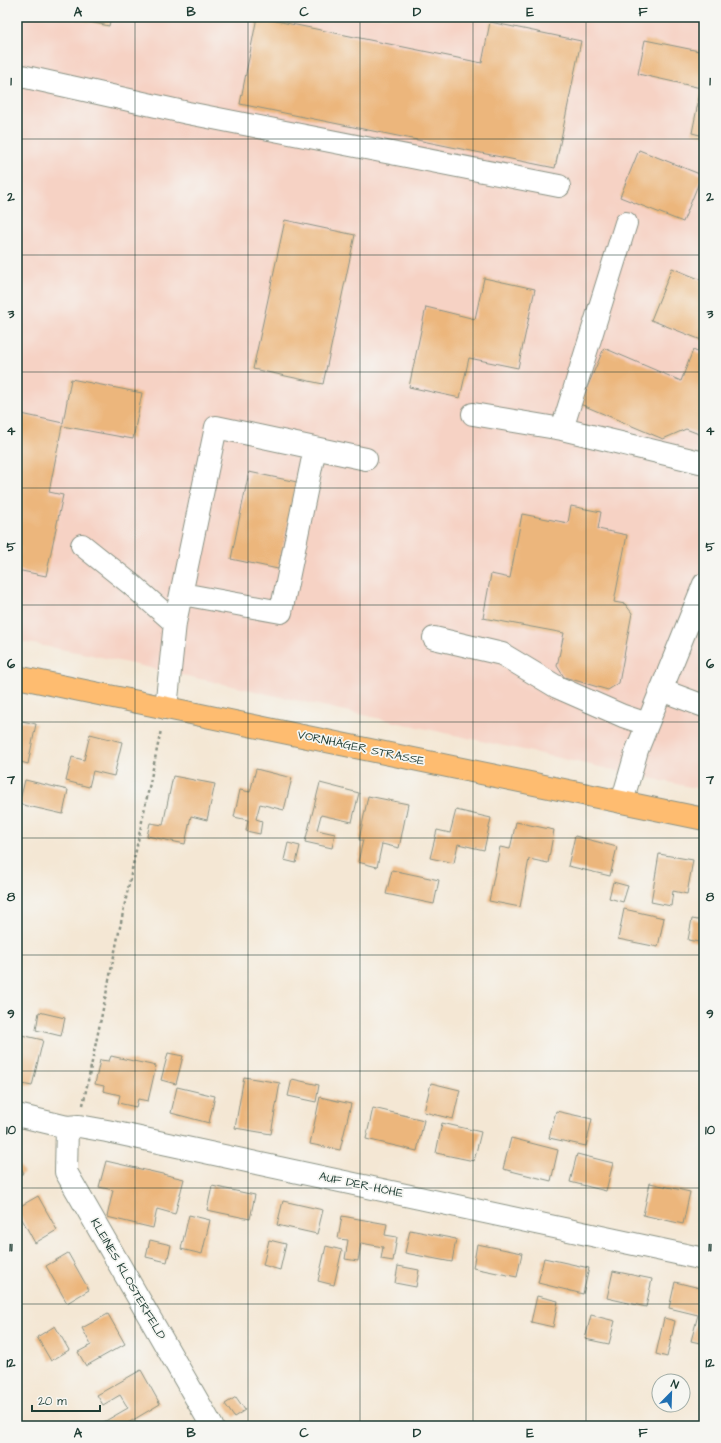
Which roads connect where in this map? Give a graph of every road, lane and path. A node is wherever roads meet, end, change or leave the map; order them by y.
1 (17, 75) edge
2 (559, 186) dead end
3 (626, 223) dead end
4 (474, 414) dead end
5 (562, 429) junction
6 (315, 448) junction
7 (366, 459) dead end
8 (704, 463) edge
9 (82, 545) dead end
10 (704, 584) edge
11 (182, 594) junction
12 (175, 623) junction
13 (434, 638) dead end
14 (17, 677) edge
15 (661, 690) junction
16 (704, 706) edge
17 (166, 708) junction
18 (647, 724) junction
19 (622, 802) junction
20 (704, 819) edge
21 (17, 1115) edge
22 (73, 1127) junction
23 (704, 1259) edge
24 (212, 1426) edge

1 - 2 street
3 - 5 street
4 - 5 street
5 - 8 street
6 - 7 street
6 - 11 street
6 - 11 street
9 - 12 street
10 - 15 street
11 - 12 street
12 - 17 street
13 - 18 street
14 - 17 main road, VORNHÄGER STRASSE
15 - 16 street
15 - 18 street
17 - 19 main road, VORNHÄGER STRASSE
17 - 22 path
18 - 19 street
19 - 20 main road, VORNHÄGER STRASSE
21 - 22 street, AUF DER HÖHE
22 - 23 street, AUF DER HÖHE
22 - 24 street, KLEINES KLOSTERFELD

